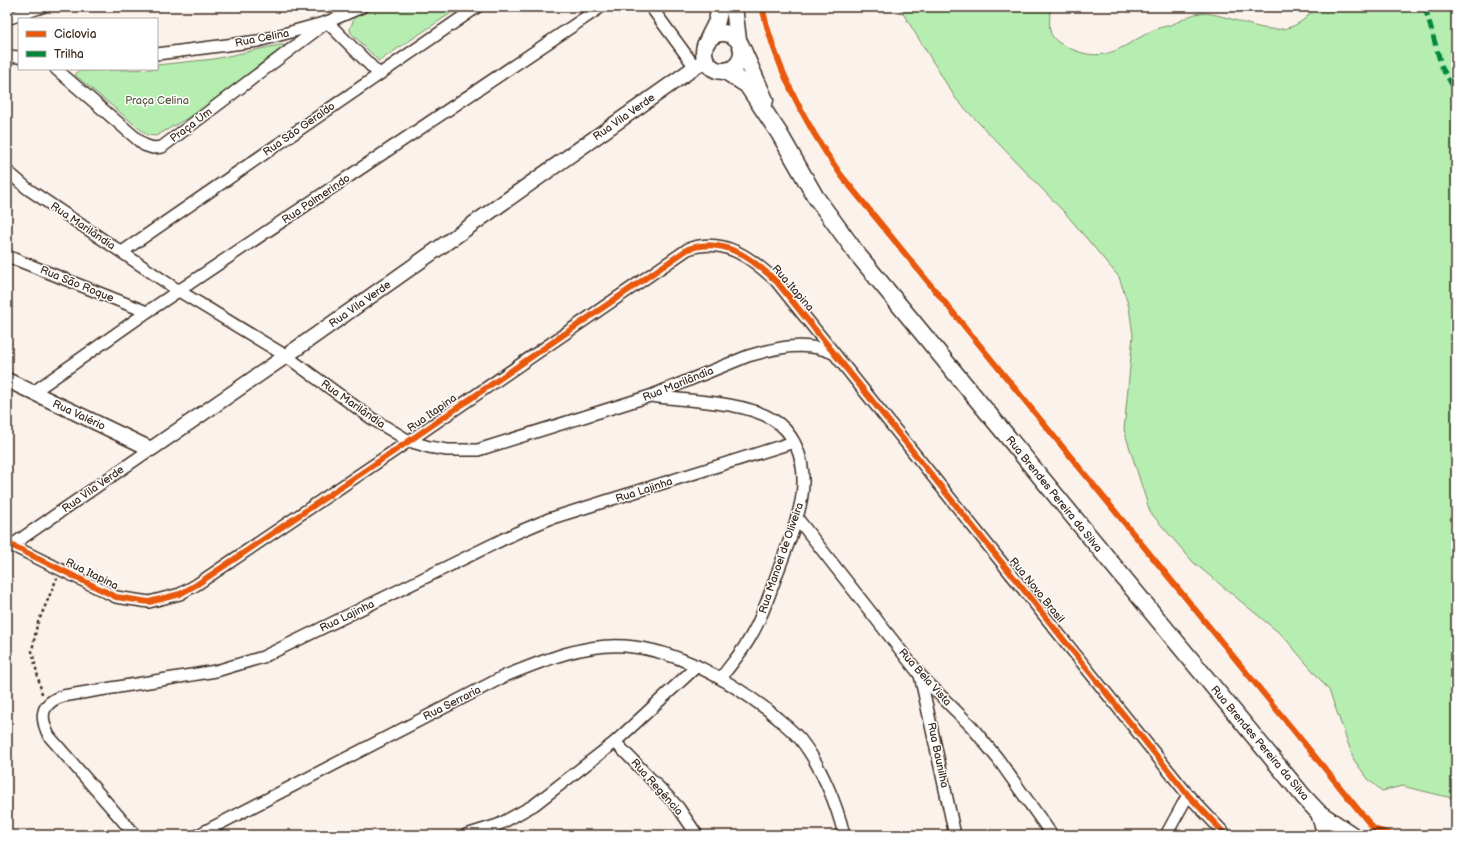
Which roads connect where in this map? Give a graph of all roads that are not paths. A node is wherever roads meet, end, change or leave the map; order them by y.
1 (42, 7) edge
2 (362, 7) edge
3 (477, 7) edge
4 (601, 7) edge
5 (651, 7) edge
6 (720, 7) edge
7 (734, 7) edge
8 (7, 20) edge
9 (327, 22) junction
10 (708, 40) junction
11 (740, 44) junction
12 (158, 54) edge
13 (7, 56) edge
14 (18, 57) edge
15 (700, 63) junction
16 (57, 70) edge
17 (725, 71) junction
18 (379, 74) junction
19 (779, 133) junction
20 (7, 171) edge
21 (122, 252) junction
22 (7, 256) edge
23 (179, 291) junction
24 (147, 312) junction
25 (835, 354) junction
26 (286, 356) junction
27 (7, 380) edge
28 (32, 392) junction
29 (650, 396) junction
30 (409, 441) junction
31 (794, 442) junction
32 (151, 448) junction
33 (797, 518) junction
34 (10, 544) edge
35 (697, 666) junction
36 (920, 675) junction
37 (721, 678) junction
38 (615, 742) junction
39 (1188, 795) junction
40 (1319, 813) junction
41 (135, 835) edge
42 (198, 835) edge
43 (466, 835) edge
44 (697, 835) edge
45 (844, 835) edge
46 (955, 835) edge
47 (1052, 835) edge
48 (1166, 835) edge
49 (1226, 835) edge
50 (1324, 835) edge
51 (1352, 835) edge

1 - 8 street
2 - 9 street, Rua Celina
3 - 18 street, Rua São Geraldo
4 - 23 street, Rua Palmerindo
5 - 15 street
6 - 10 main road
7 - 11 main road, Rua Brendes Pereira da Silva
9 - 12 street, Rua Celina
9 - 16 street, Praça Um
9 - 18 street
10 - 11 main road
10 - 15 main road
11 - 17 main road
11 - 19 main road, Rua Brendes Pereira da Silva
13 - 14 street
15 - 17 main road
15 - 26 street, Rua Vila Verde
17 - 19 main road, Rua Brendes Pereira da Silva
18 - 21 street, Rua São Geraldo
19 - 40 main road, Rua Brendes Pereira da Silva
20 - 21 street, Rua Marilândia
21 - 23 street, Rua Marilândia
22 - 24 street, Rua São Roque
23 - 24 street, Rua Palmerindo
23 - 26 street, Rua Marilândia
24 - 28 street, Rua Palmerindo
25 - 29 street, Rua Marilândia
25 - 30 street, Rua Itapina
25 - 39 street, Rua Novo Brasil
26 - 30 street, Rua Marilândia
26 - 32 street, Rua Vila Verde
27 - 28 street, Rua Valério
28 - 32 street, Rua Valério
29 - 30 street, Rua Marilândia
29 - 31 street, Rua Manoel de Oliveira
30 - 34 street, Rua Itapina
31 - 33 street, Rua Manoel de Oliveira
31 - 41 street, Rua Lajinha
32 - 34 street, Rua Vila Verde
33 - 36 street, Rua Bela Vista
33 - 37 street, Rua Manoel de Oliveira
35 - 37 street, Rua Serraria
35 - 38 street
35 - 42 street, Rua Serraria
36 - 46 street, Rua Baunilha
36 - 47 street, Rua Bela Vista
37 - 45 street, Rua Serraria
38 - 43 street
38 - 44 street, Rua Regência
39 - 48 street
39 - 49 street, Rua Novo Brasil
40 - 50 main road
40 - 51 main road, Rua Brendes Pereira da Silva

